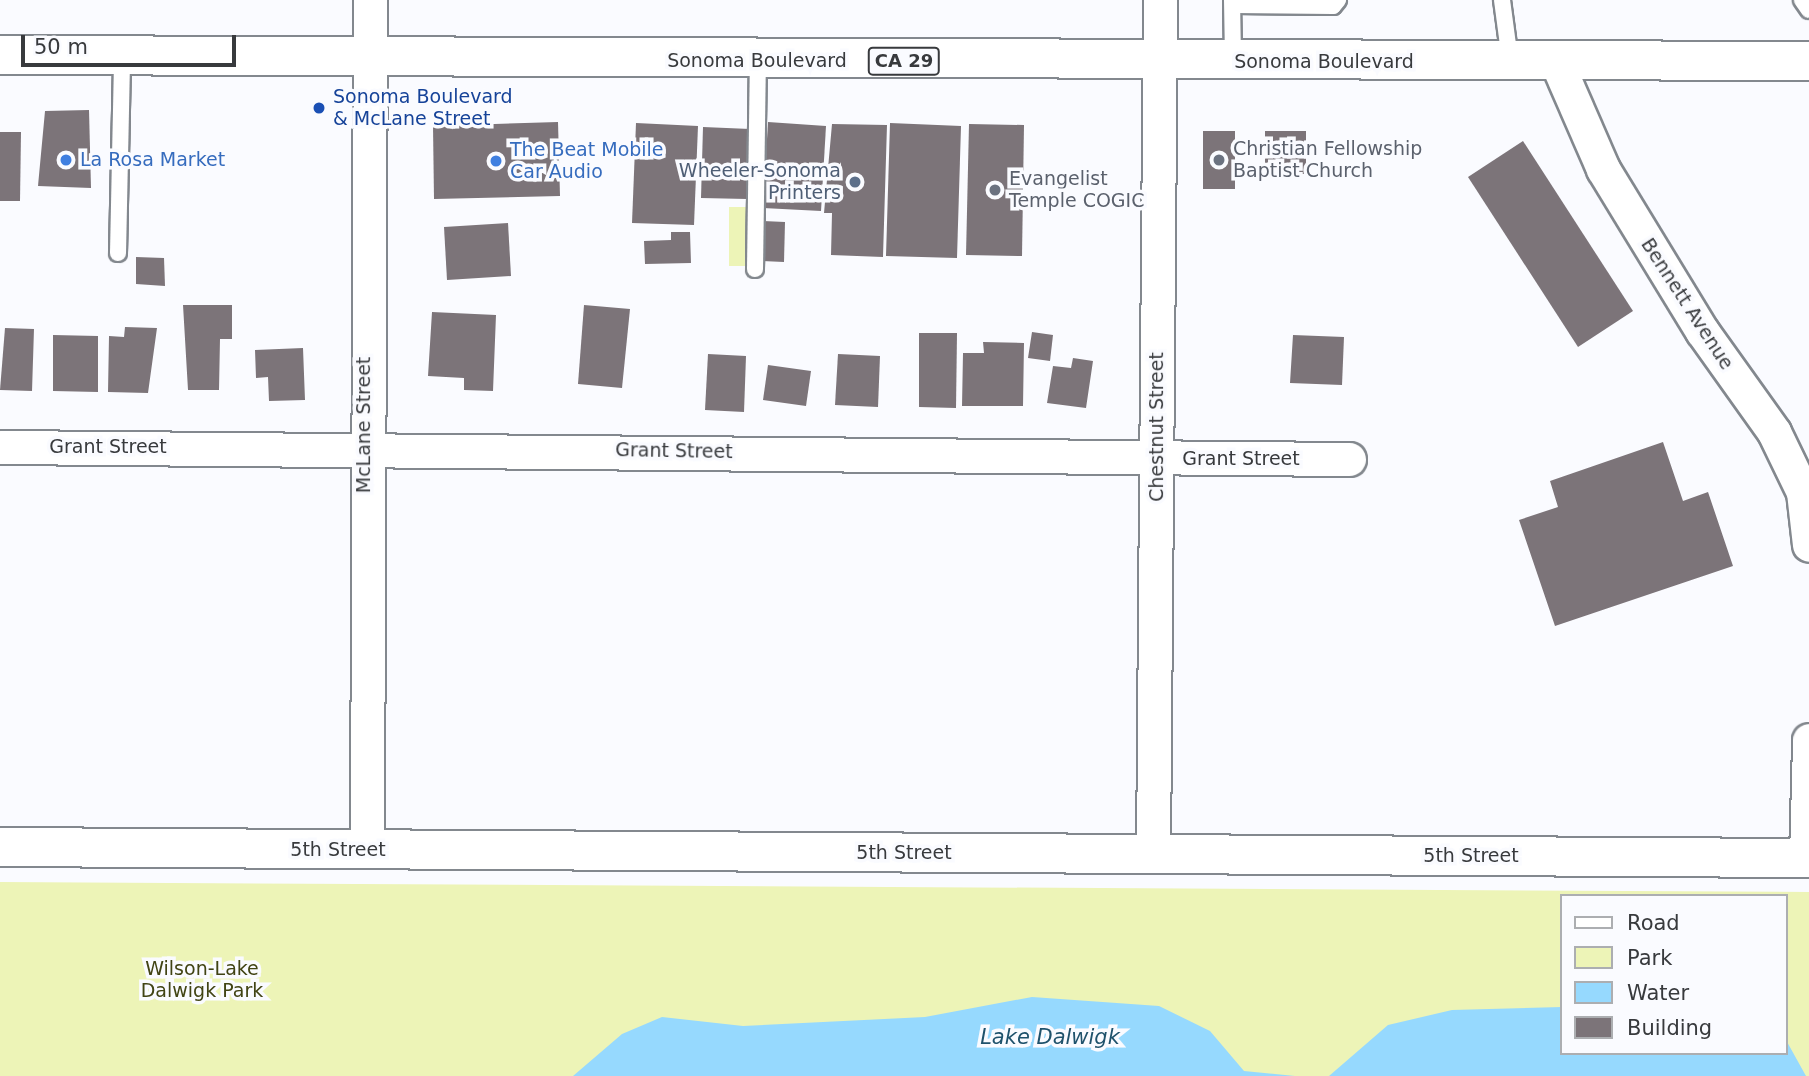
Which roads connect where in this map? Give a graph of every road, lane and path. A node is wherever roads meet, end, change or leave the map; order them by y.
1 (370, 0) edge
2 (1160, 0) edge
3 (1338, 0) edge
4 (1502, 0) edge
5 (1802, 0) edge
6 (1234, 3) edge
7 (1809, 10) edge
8 (122, 53) junction
9 (0, 55) edge
10 (369, 56) junction
11 (758, 61) junction
12 (1809, 61) edge
13 (1159, 62) junction
14 (1233, 62) junction
15 (1510, 63) junction
16 (1557, 63) junction
17 (118, 253) dead end
18 (755, 269) dead end
19 (0, 447) edge
20 (364, 447) junction
21 (1157, 458) junction
22 (1349, 459) dead end
23 (1809, 545) edge
24 (1809, 740) edge
25 (0, 847) edge
26 (367, 850) junction
27 (1153, 855) junction
28 (1807, 858) edge

1 - 10 street, McLane Street
2 - 13 street, Chestnut Street
3 - 6 lane
4 - 15 lane
5 - 7 lane
6 - 14 lane
8 - 9 main road, Sonoma Boulevard / CA 29
8 - 10 main road, Sonoma Boulevard / CA 29
8 - 17 lane
10 - 11 main road, Sonoma Boulevard / CA 29
10 - 20 street, McLane Street
11 - 13 main road, Sonoma Boulevard / CA 29
11 - 18 lane
12 - 16 main road, Sonoma Boulevard / CA 29
13 - 14 main road, Sonoma Boulevard / CA 29
13 - 21 street, Chestnut Street
14 - 15 main road, Sonoma Boulevard / CA 29
15 - 16 main road, Sonoma Boulevard / CA 29
16 - 23 street, Bennett Avenue
19 - 20 street, Grant Street
20 - 21 street, Grant Street
20 - 26 street, McLane Street
21 - 22 street, Grant Street
21 - 27 street, Chestnut Street
24 - 28 street
25 - 26 main road, 5th Street
26 - 27 main road, 5th Street
27 - 28 main road, 5th Street

